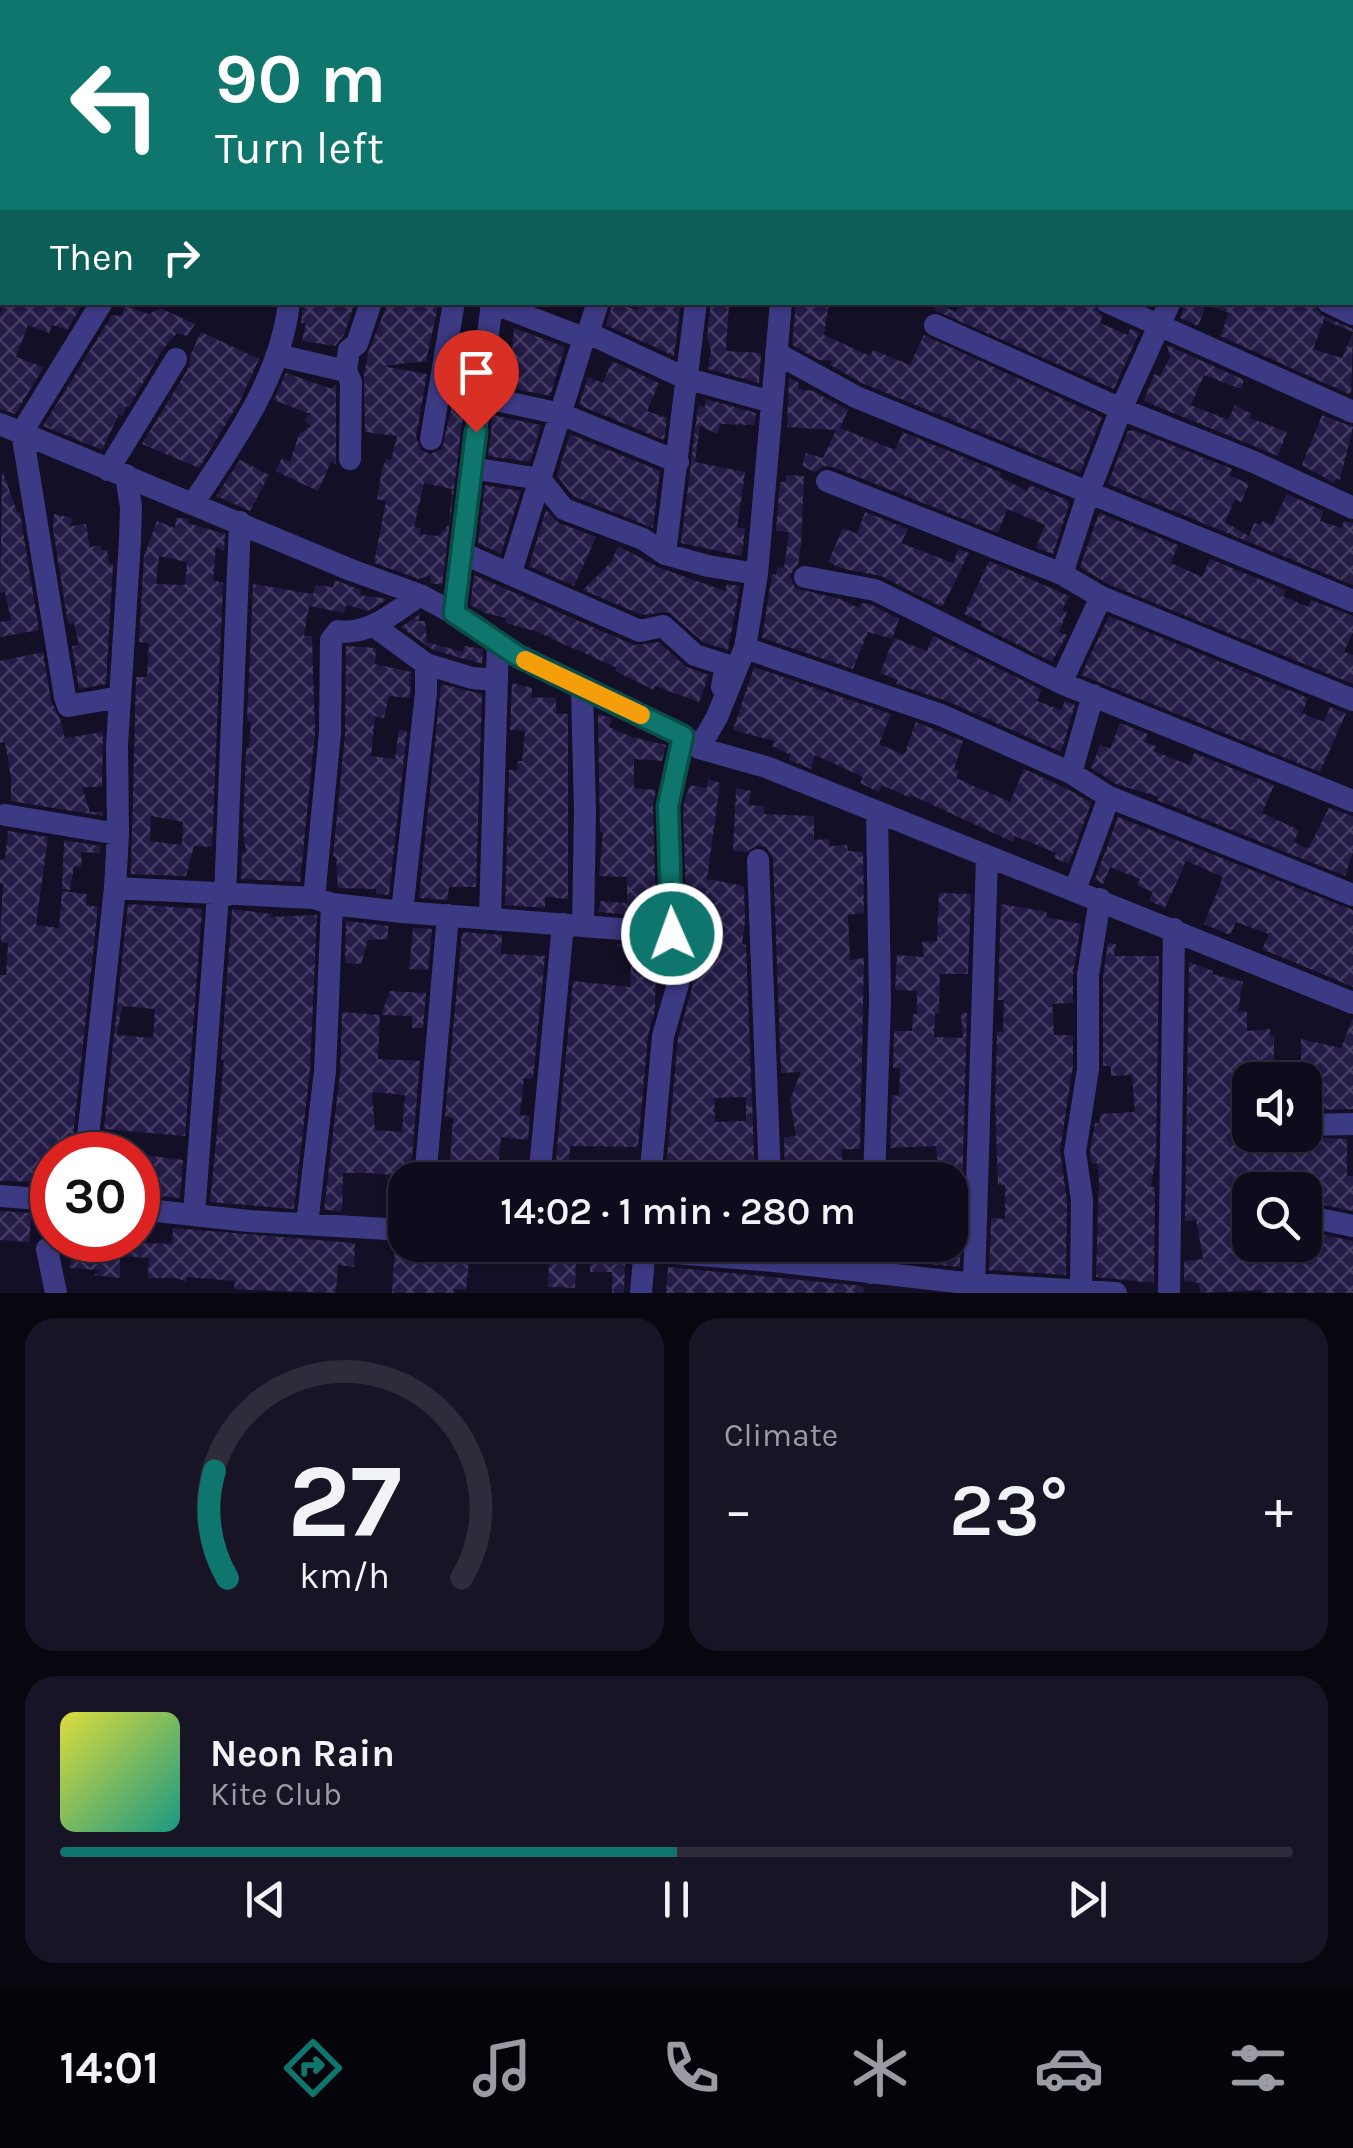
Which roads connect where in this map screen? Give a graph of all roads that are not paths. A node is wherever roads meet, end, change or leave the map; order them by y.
1 (100, 305) edge
2 (288, 305) edge
3 (370, 305) edge
4 (454, 305) edge
5 (492, 305) edge
6 (498, 305) edge
7 (597, 305) edge
8 (696, 305) edge
9 (780, 305) edge
10 (1113, 305) edge
11 (1169, 305) edge
12 (935, 325) dead end
13 (1160, 325) junction
14 (586, 336) junction
15 (776, 352) junction
16 (276, 355) junction
17 (176, 359) dead end
18 (346, 371) junction
19 (685, 378) junction
20 (440, 388) junction
21 (481, 395) junction
22 (772, 402) junction
23 (1121, 409) junction
24 (1353, 412) edge
25 (561, 414) junction
26 (11, 428) edge
27 (431, 440) dead end
28 (350, 459) dead end
29 (678, 462) junction
30 (471, 468) junction
31 (117, 472) junction
32 (540, 479) junction
33 (827, 481) dead end
34 (1088, 494) junction
35 (194, 502) junction
36 (1353, 508) edge
37 (240, 522) junction
38 (462, 553) junction
39 (665, 554) junction
40 (512, 572) junction
41 (757, 574) junction
42 (1062, 574) junction
43 (804, 577) dead end
44 (420, 595) junction
45 (1101, 598) junction
46 (1353, 601) edge
47 (454, 613) junction
48 (374, 626) junction
49 (498, 643) junction
50 (745, 648) junction
51 (426, 664) junction
52 (497, 680) junction
53 (1061, 683) junction
54 (582, 689) junction
55 (1092, 696) junction
56 (120, 697) junction
57 (1353, 700) edge
58 (717, 717) junction
59 (691, 742) junction
60 (1072, 774) junction
61 (1109, 797) junction
62 (1353, 801) edge
63 (2, 812) edge
64 (877, 812) junction
65 (118, 834) junction
66 (986, 857) junction
67 (758, 860) dead end
68 (115, 888) junction
69 (1074, 890) junction
70 (221, 895) junction
71 (1353, 896) edge
72 (1100, 899) junction
73 (323, 901) junction
74 (402, 912) junction
75 (448, 915) junction
76 (490, 917) junction
77 (573, 925) junction
78 (1174, 929) junction
79 (672, 934) junction
80 (1353, 1004) edge
81 (1353, 1124) edge
82 (1322, 1125) edge
83 (88, 1132) edge
84 (427, 1162) edge
85 (542, 1162) edge
86 (652, 1162) edge
87 (769, 1162) edge
88 (875, 1162) edge
89 (0, 1196) edge
90 (30, 1198) edge
91 (160, 1211) edge
92 (194, 1215) junction
93 (1322, 1220) edge
94 (307, 1224) junction
95 (1353, 1226) edge
96 (388, 1229) edge
97 (50, 1262) edge
98 (643, 1262) edge
99 (816, 1262) edge
100 (871, 1262) edge
101 (871, 1274) junction
102 (974, 1284) junction
103 (1081, 1290) junction
104 (56, 1293) edge
105 (641, 1293) edge
106 (1116, 1293) edge
107 (1169, 1293) edge

1 - 26 street
2 - 16 street
3 - 18 street
4 - 20 street
5 - 21 street
6 - 14 street
7 - 14 street
8 - 19 street
9 - 15 street
10 - 13 street
11 - 13 street
12 - 23 street
13 - 23 street
13 - 24 street
14 - 19 street
14 - 25 street
15 - 22 street
15 - 34 street
16 - 18 street
16 - 35 street
17 - 31 street
18 - 28 street
19 - 22 street
19 - 29 street
20 - 21 street
20 - 27 street
21 - 25 street
21 - 30 street
22 - 41 street
23 - 34 street
23 - 36 street
25 - 29 street
25 - 32 street
26 - 31 street
26 - 56 street
29 - 39 street
30 - 32 street
30 - 38 street
31 - 35 street
31 - 56 street
32 - 39 street
32 - 40 street
33 - 42 street
34 - 42 street
34 - 46 street
35 - 37 street
37 - 44 street
37 - 70 street
38 - 40 street
38 - 47 street
39 - 41 street
40 - 58 street
41 - 50 street
42 - 45 street
43 - 53 street
44 - 47 street
44 - 48 street
45 - 53 street
45 - 57 street
47 - 49 street
48 - 51 street
48 - 73 street
49 - 52 street
49 - 54 street
50 - 58 street
50 - 60 street
51 - 52 street
51 - 74 street
52 - 76 street
53 - 55 street
54 - 59 street
54 - 77 street
55 - 60 street
55 - 62 street
56 - 65 street
58 - 59 street
59 - 64 street
59 - 79 street
60 - 61 street
61 - 69 street
61 - 71 street
63 - 65 street
64 - 66 street
64 - 88 street
65 - 68 street
66 - 69 street
66 - 102 street
67 - 87 street
68 - 70 street
68 - 83 street
69 - 72 street
70 - 73 street
70 - 92 street
72 - 78 street
72 - 103 street
73 - 74 street
73 - 94 street
74 - 75 street
75 - 76 street
75 - 84 street
76 - 77 street
77 - 79 street
77 - 85 street
78 - 80 street
78 - 107 street
79 - 86 street
81 - 82 street
89 - 90 street
91 - 92 street
92 - 94 street
93 - 95 street
94 - 96 street
97 - 104 street
98 - 105 street
99 - 101 street
100 - 101 street
101 - 102 street
102 - 103 street
103 - 106 street

